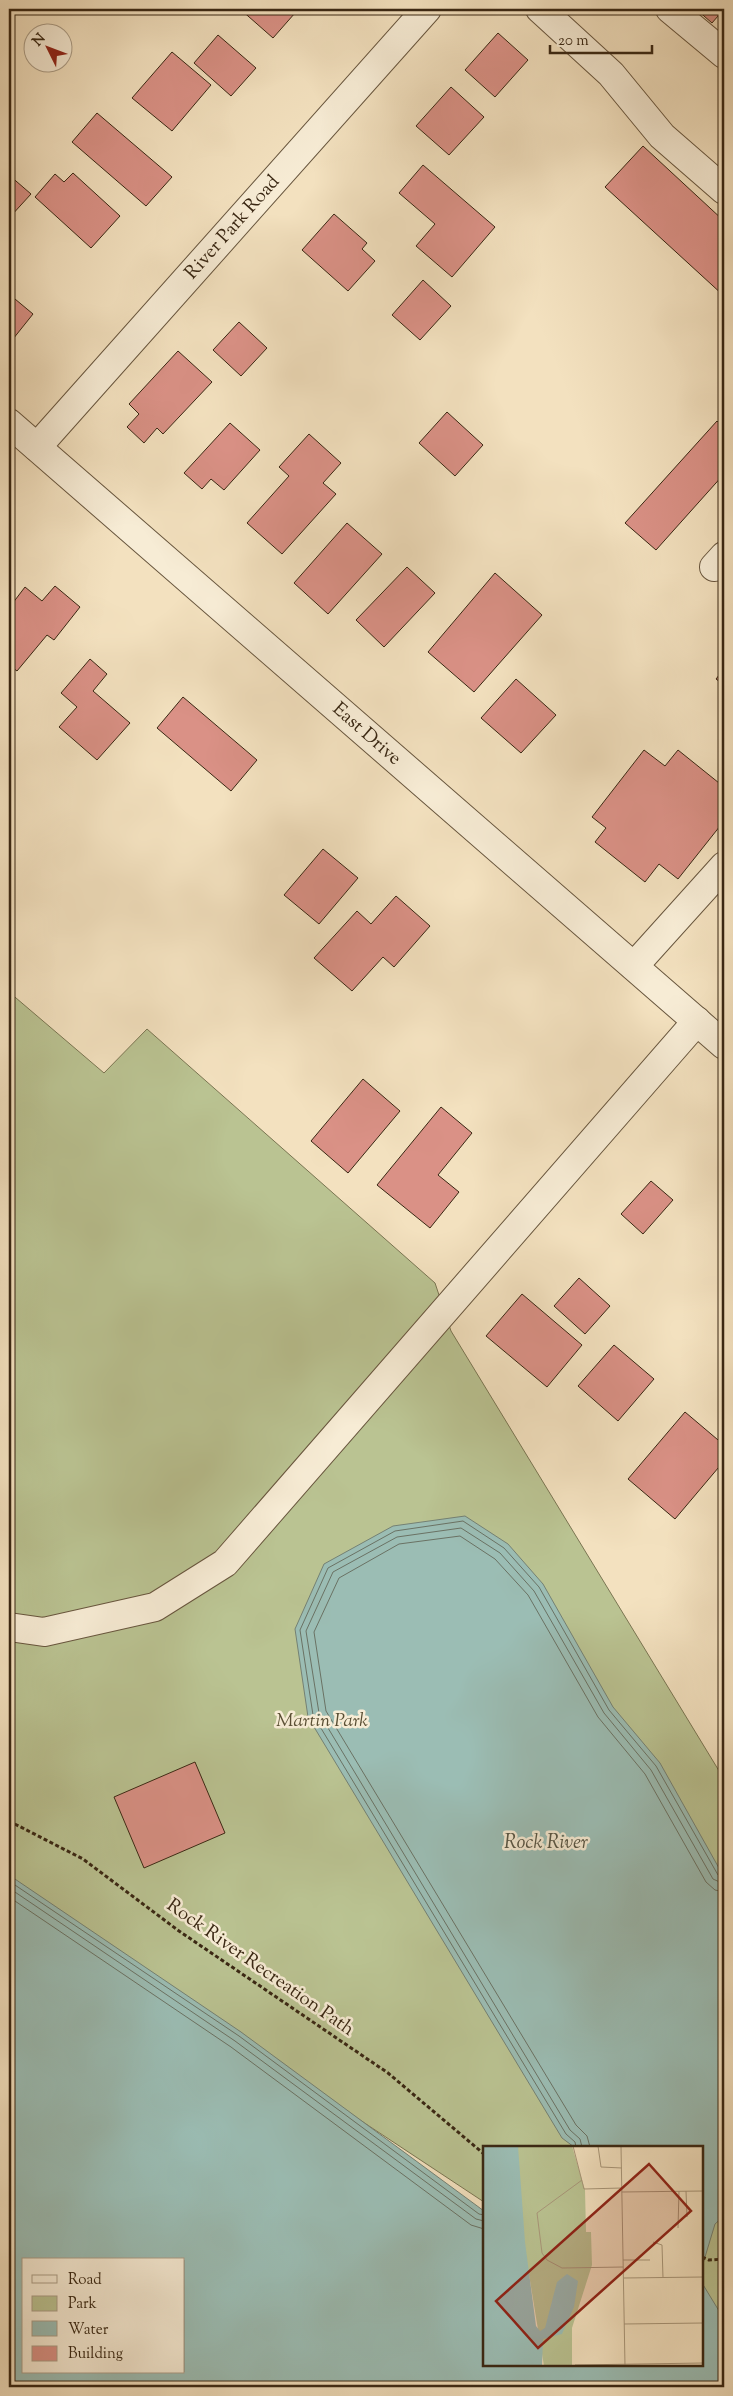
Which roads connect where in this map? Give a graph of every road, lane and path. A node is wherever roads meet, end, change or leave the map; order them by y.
1 (427, 9) edge
2 (540, 9) edge
3 (670, 9) edge
4 (724, 54) edge
5 (724, 190) edge
6 (9, 423) edge
7 (37, 447) junction
8 (724, 866) edge
9 (634, 966) junction
10 (697, 1021) junction
11 (724, 1045) edge
12 (9, 1627) edge
13 (9, 1821) edge
14 (483, 2153) edge
15 (703, 2257) edge
16 (724, 2259) edge

1 - 7 street, River Park Road
2 - 5 street
3 - 4 street
6 - 7 street, East Drive
7 - 9 street, East Drive
8 - 9 street
9 - 10 street, East Drive
10 - 11 street, East Drive
10 - 12 street
13 - 14 path, Rock River Recreation Path
15 - 16 path

